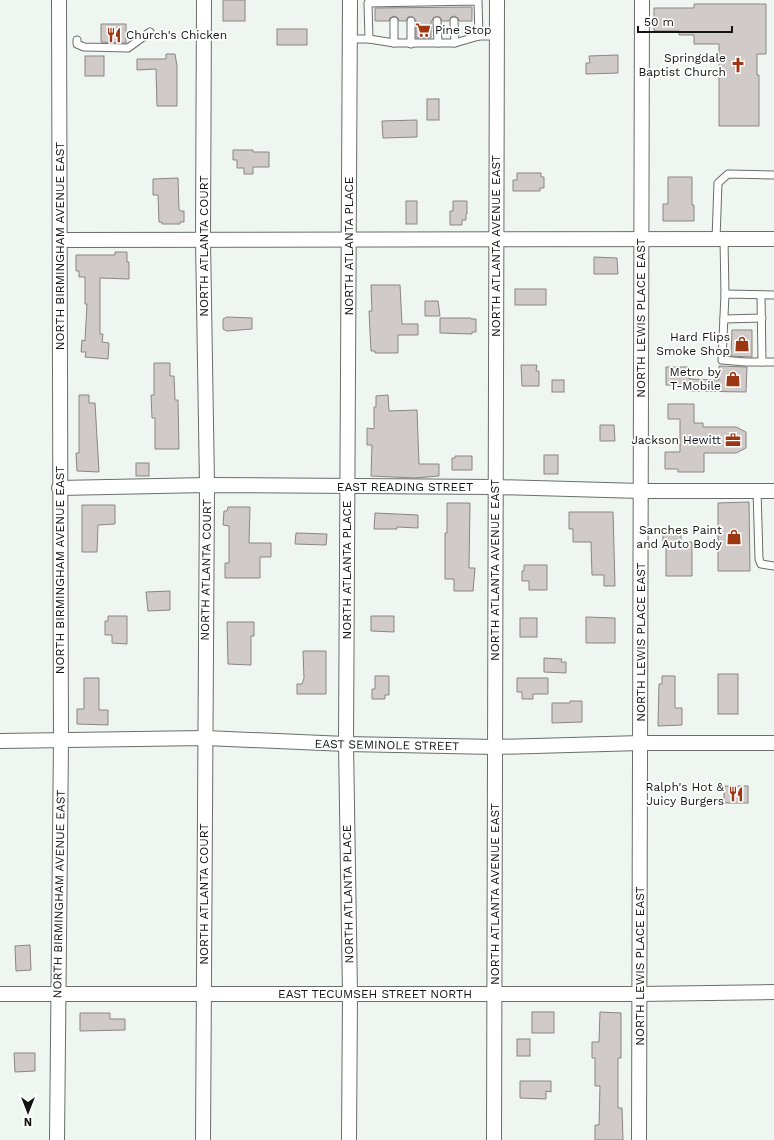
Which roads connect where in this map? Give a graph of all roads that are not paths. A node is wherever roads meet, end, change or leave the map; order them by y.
1 (59, 0) edge
2 (204, 0) edge
3 (350, 0) edge
4 (497, 0) edge
5 (642, 0) edge
6 (424, 1) edge
7 (454, 21) dead end
8 (394, 22) dead end
9 (410, 22) dead end
10 (437, 22) dead end
11 (150, 32) dead end
12 (479, 36) junction
13 (497, 36) junction
14 (350, 39) junction
15 (368, 39) junction
16 (77, 40) dead end
17 (394, 43) junction
18 (438, 43) junction
19 (455, 43) junction
20 (411, 44) junction
21 (774, 175) edge
22 (349, 239) junction
23 (641, 239) junction
24 (720, 239) junction
25 (774, 239) edge
26 (60, 240) junction
27 (203, 240) junction
28 (496, 240) junction
29 (725, 294) junction
30 (761, 295) junction
31 (774, 295) edge
32 (762, 318) junction
33 (724, 319) junction
34 (762, 362) junction
35 (774, 362) edge
36 (207, 485) junction
37 (348, 486) junction
38 (495, 487) junction
39 (59, 488) junction
40 (757, 490) junction
41 (641, 491) junction
42 (774, 491) edge
43 (774, 566) edge
44 (205, 738) junction
45 (0, 741) edge
46 (61, 741) junction
47 (641, 743) junction
48 (774, 743) edge
49 (346, 744) junction
50 (496, 747) junction
51 (774, 992) edge
52 (57, 993) junction
53 (204, 993) junction
54 (0, 994) edge
55 (350, 994) junction
56 (495, 994) junction
57 (640, 994) junction
58 (57, 1140) edge
59 (203, 1140) edge
60 (349, 1140) edge
61 (494, 1140) edge
62 (639, 1140) edge

1 - 26 street, NORTH BIRMINGHAM AVENUE EAST
2 - 27 street, NORTH ATLANTA COURT
3 - 14 street, NORTH ATLANTA PLACE
4 - 13 street, NORTH ATLANTA AVENUE EAST
5 - 23 street, NORTH LEWIS PLACE EAST
6 - 12 lane
6 - 15 lane
7 - 19 lane
8 - 17 lane
9 - 20 lane
10 - 18 lane
11 - 16 lane
12 - 13 lane
12 - 19 lane
13 - 28 street, NORTH ATLANTA AVENUE EAST
14 - 15 lane
14 - 22 street, NORTH ATLANTA PLACE
15 - 17 lane
17 - 20 lane
18 - 19 lane
18 - 20 lane
21 - 24 lane
22 - 27 street
22 - 28 street
22 - 37 street, NORTH ATLANTA PLACE
23 - 24 street
23 - 28 street
23 - 41 street, NORTH LEWIS PLACE EAST
24 - 25 street
24 - 29 lane
26 - 27 street
26 - 39 street, NORTH BIRMINGHAM AVENUE EAST
27 - 36 street, NORTH ATLANTA COURT
28 - 38 street, NORTH ATLANTA AVENUE EAST
29 - 30 lane
29 - 33 lane
30 - 31 lane
30 - 32 lane
32 - 33 lane
32 - 34 lane
33 - 34 lane
34 - 35 lane
36 - 37 street, EAST READING STREET
36 - 39 street, EAST READING STREET
36 - 44 street, NORTH ATLANTA COURT
37 - 38 street, EAST READING STREET
37 - 49 street, NORTH ATLANTA PLACE
38 - 41 street, EAST READING STREET
38 - 50 street, NORTH ATLANTA AVENUE EAST
39 - 46 street, NORTH BIRMINGHAM AVENUE EAST
40 - 41 street, EAST READING STREET
40 - 42 street, EAST READING STREET
40 - 43 lane
41 - 47 street, NORTH LEWIS PLACE EAST
44 - 46 street, EAST SEMINOLE STREET
44 - 49 street, EAST SEMINOLE STREET
44 - 53 street, NORTH ATLANTA COURT
45 - 46 street, EAST SEMINOLE STREET
46 - 52 street, NORTH BIRMINGHAM AVENUE EAST
47 - 48 street, EAST SEMINOLE STREET
47 - 50 street, EAST SEMINOLE STREET
47 - 57 street, NORTH LEWIS PLACE EAST
49 - 50 street, EAST SEMINOLE STREET
49 - 55 street, NORTH ATLANTA PLACE
50 - 56 street, NORTH ATLANTA AVENUE EAST
51 - 57 street, EAST TECUMSEH STREET NORTH
52 - 53 street, EAST TECUMSEH STREET NORTH
52 - 54 street, EAST TECUMSEH STREET NORTH
52 - 58 street, NORTH BIRMINGHAM AVENUE EAST
53 - 55 street, EAST TECUMSEH STREET NORTH
53 - 59 street, NORTH ATLANTA COURT
55 - 56 street, EAST TECUMSEH STREET NORTH
55 - 60 street, NORTH ATLANTA PLACE
56 - 57 street, EAST TECUMSEH STREET NORTH
56 - 61 street, NORTH ATLANTA AVENUE EAST
57 - 62 street, NORTH LEWIS PLACE EAST

